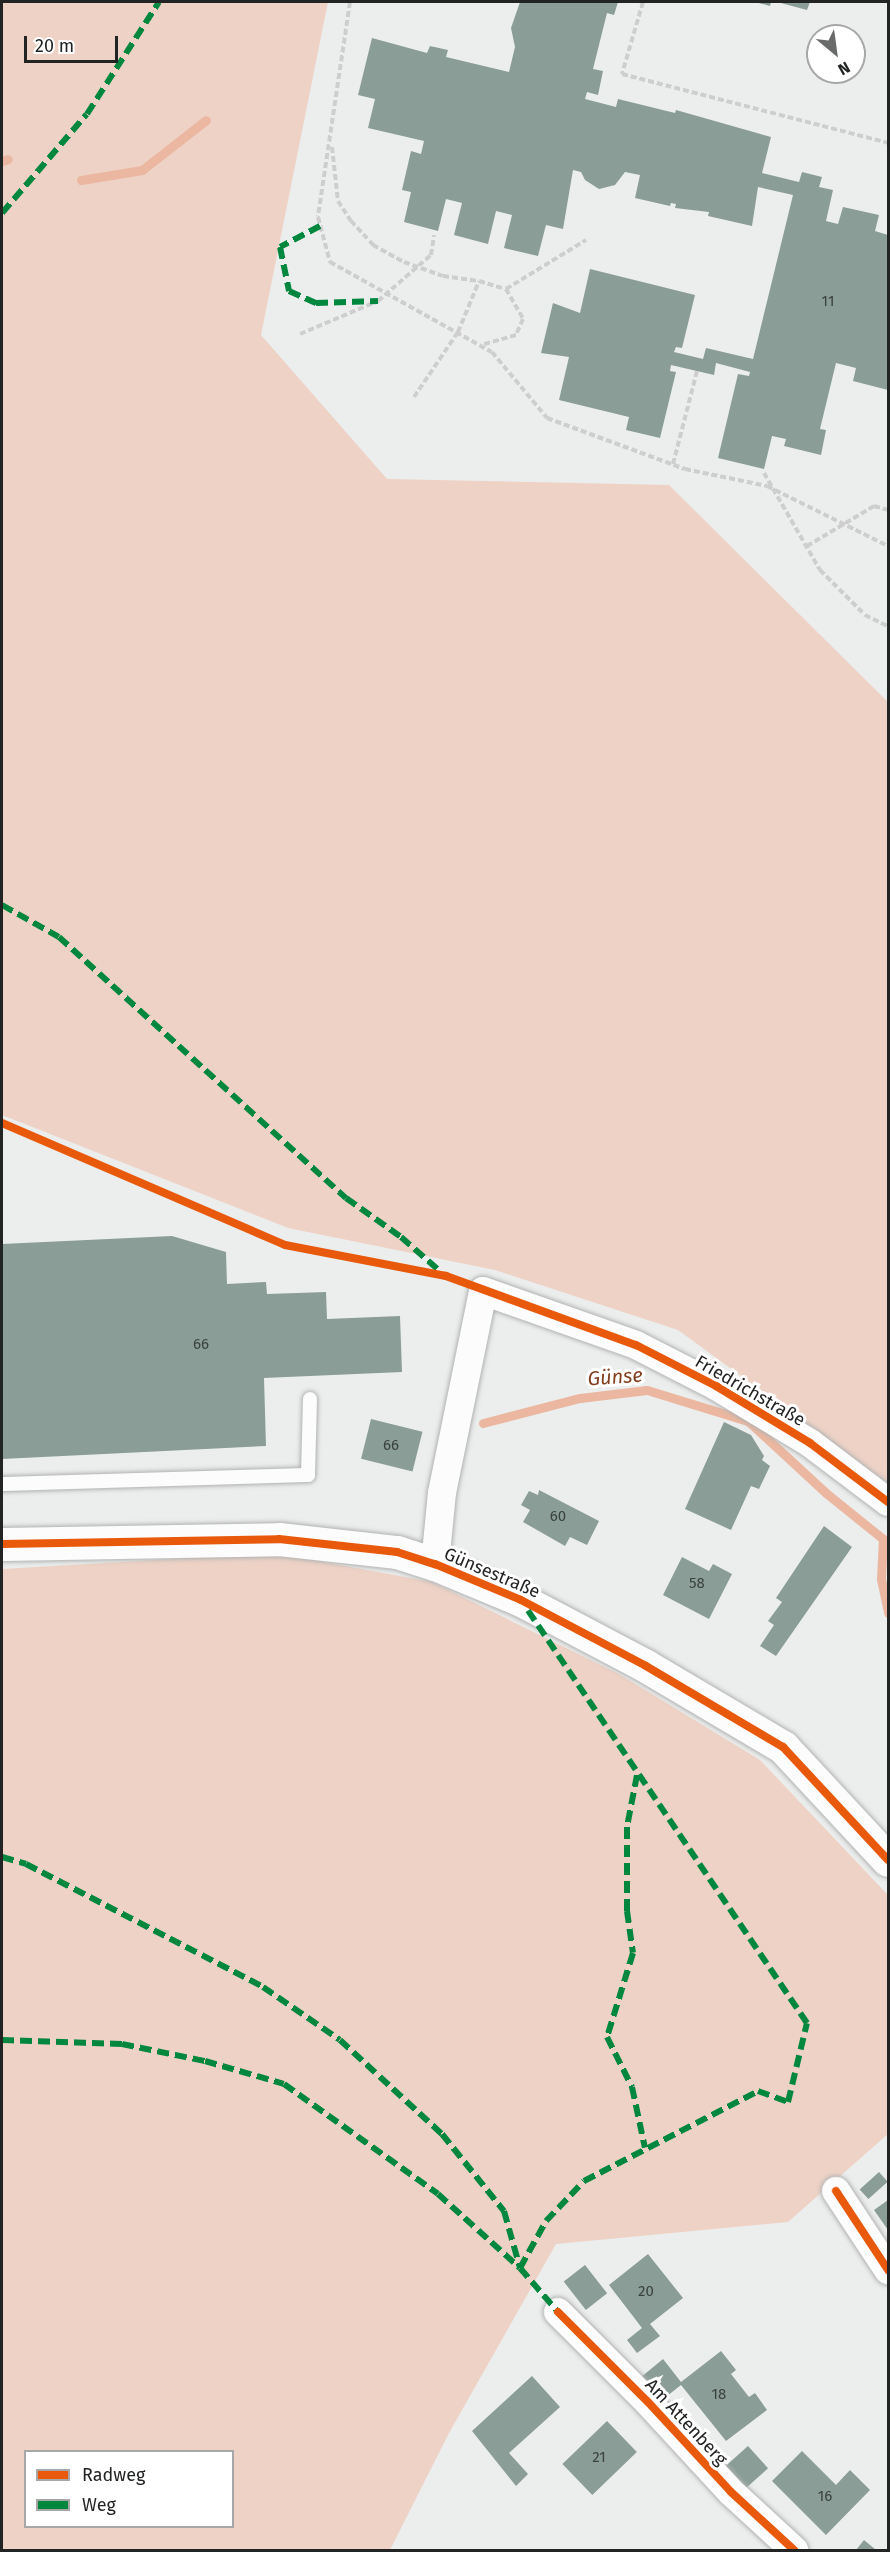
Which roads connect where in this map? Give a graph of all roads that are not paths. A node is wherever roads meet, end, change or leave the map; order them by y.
1 (483, 1291) joint
2 (310, 1399) dead end
3 (2, 1484) edge
4 (888, 1502) edge
5 (2, 1544) edge
6 (435, 1564) junction
7 (888, 1860) edge
8 (836, 2191) dead end
9 (888, 2270) edge
10 (558, 2312) dead end
11 (794, 2550) edge

1 - 4 street, Friedrichstraße
1 - 6 street, Günsestraße
2 - 3 lane
5 - 6 street, Günsestraße
6 - 7 street, Günsestraße
8 - 9 street
10 - 11 street, Am Attenberg

